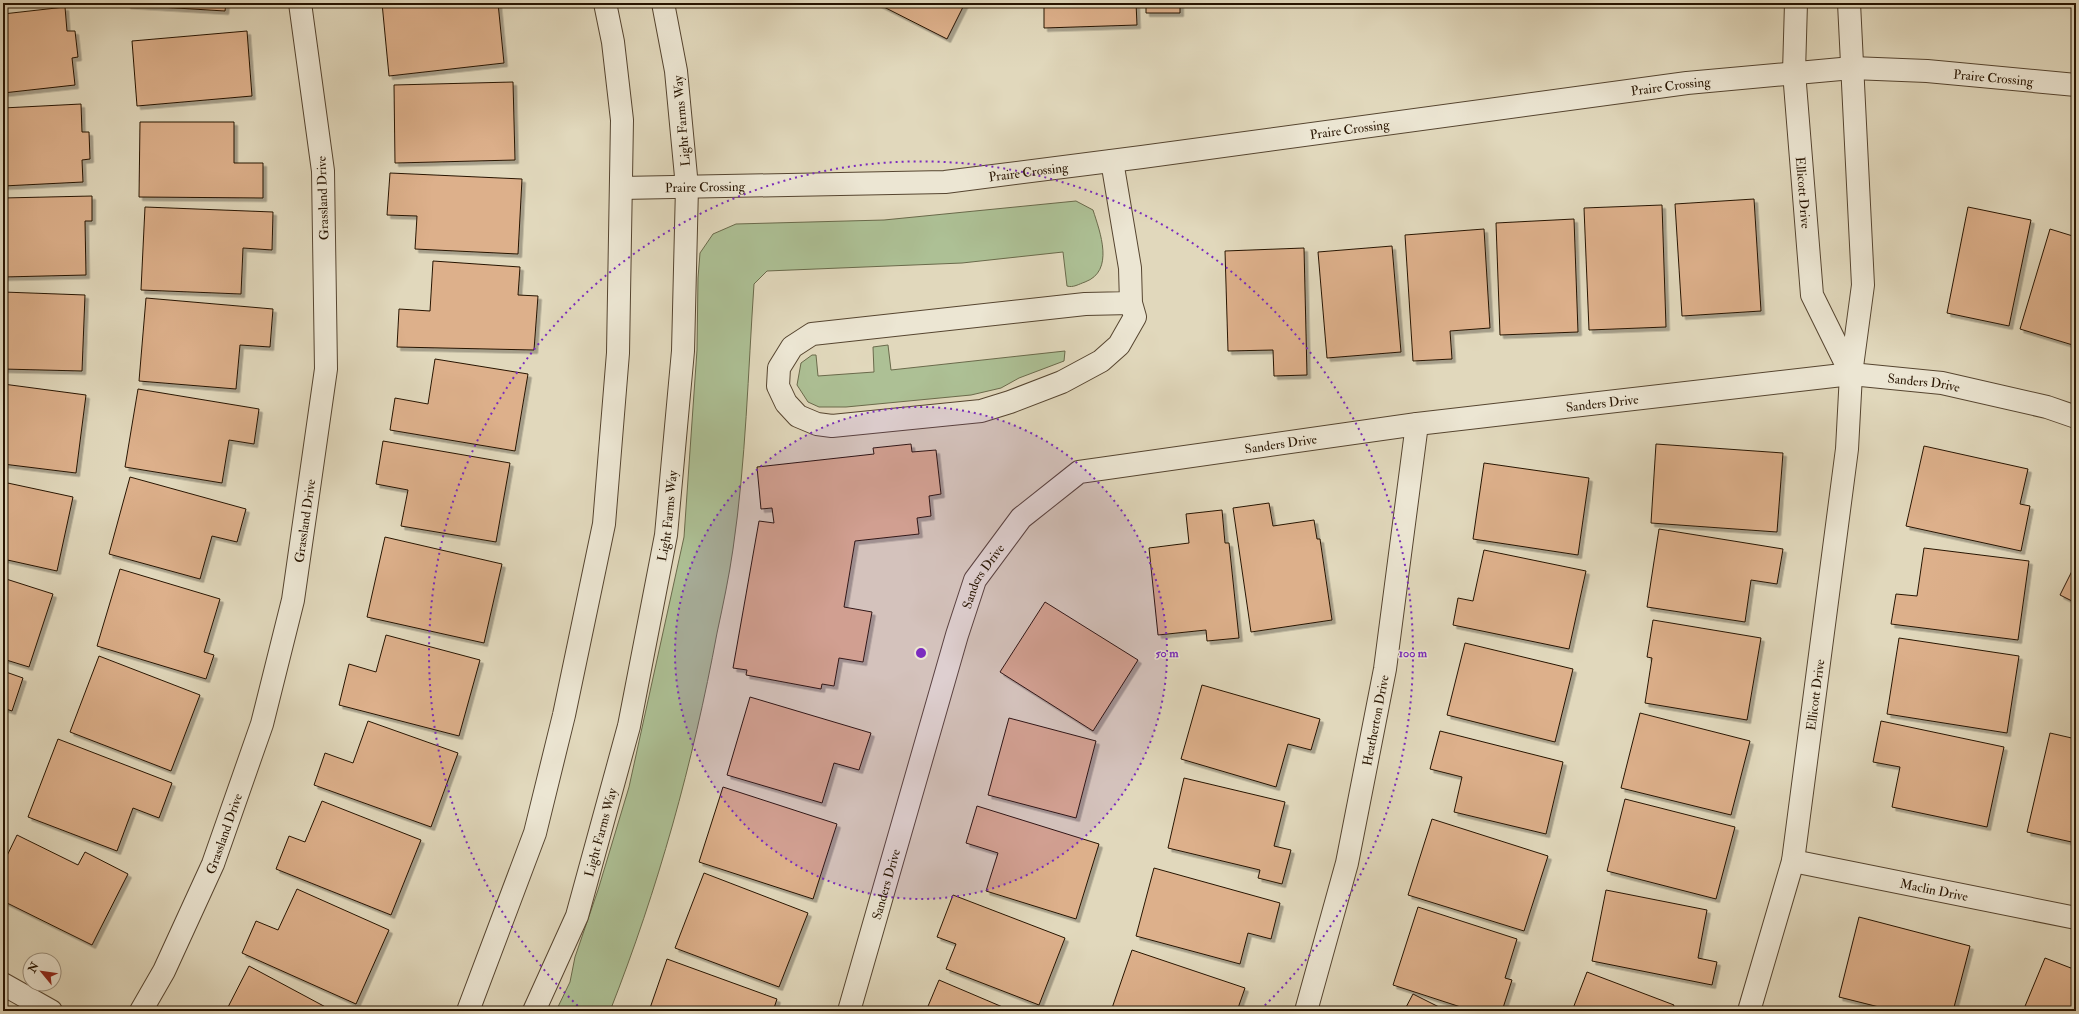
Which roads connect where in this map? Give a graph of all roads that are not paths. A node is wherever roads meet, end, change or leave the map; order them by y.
1 (300, 3) edge
2 (605, 3) edge
3 (663, 3) edge
4 (1796, 3) edge
5 (1849, 3) edge
6 (1852, 68) junction
7 (1794, 72) junction
8 (2076, 85) edge
9 (1112, 161) junction
10 (687, 187) junction
11 (621, 188) junction
12 (1131, 302) junction
13 (1851, 374) junction
14 (2076, 417) edge
15 (1417, 424) junction
16 (1793, 860) junction
17 (2076, 918) edge
18 (3, 984) edge
19 (51, 1011) edge
20 (141, 1011) edge
21 (468, 1011) edge
22 (534, 1011) edge
23 (849, 1011) edge
24 (1306, 1011) edge
25 (1749, 1011) edge

1 - 20 street, Grassland Drive
2 - 11 street
3 - 10 street, Light Farms Way
4 - 7 street, Ellicott Drive
5 - 6 street, Ellicott Drive
6 - 7 street, Praire Crossing
6 - 8 street, Praire Crossing
6 - 13 street, Ellicott Drive
7 - 9 street, Praire Crossing
7 - 13 street, Ellicott Drive
9 - 10 street, Praire Crossing
9 - 12 street
10 - 11 street, Praire Crossing
10 - 22 street, Light Farms Way
11 - 21 street
12 - 12 street
13 - 14 street, Sanders Drive
13 - 15 street, Sanders Drive
13 - 16 street, Ellicott Drive
15 - 23 street, Sanders Drive
15 - 24 street, Heatherton Drive
16 - 17 street, Maclin Drive
16 - 25 street, Ellicott Drive
18 - 19 street

